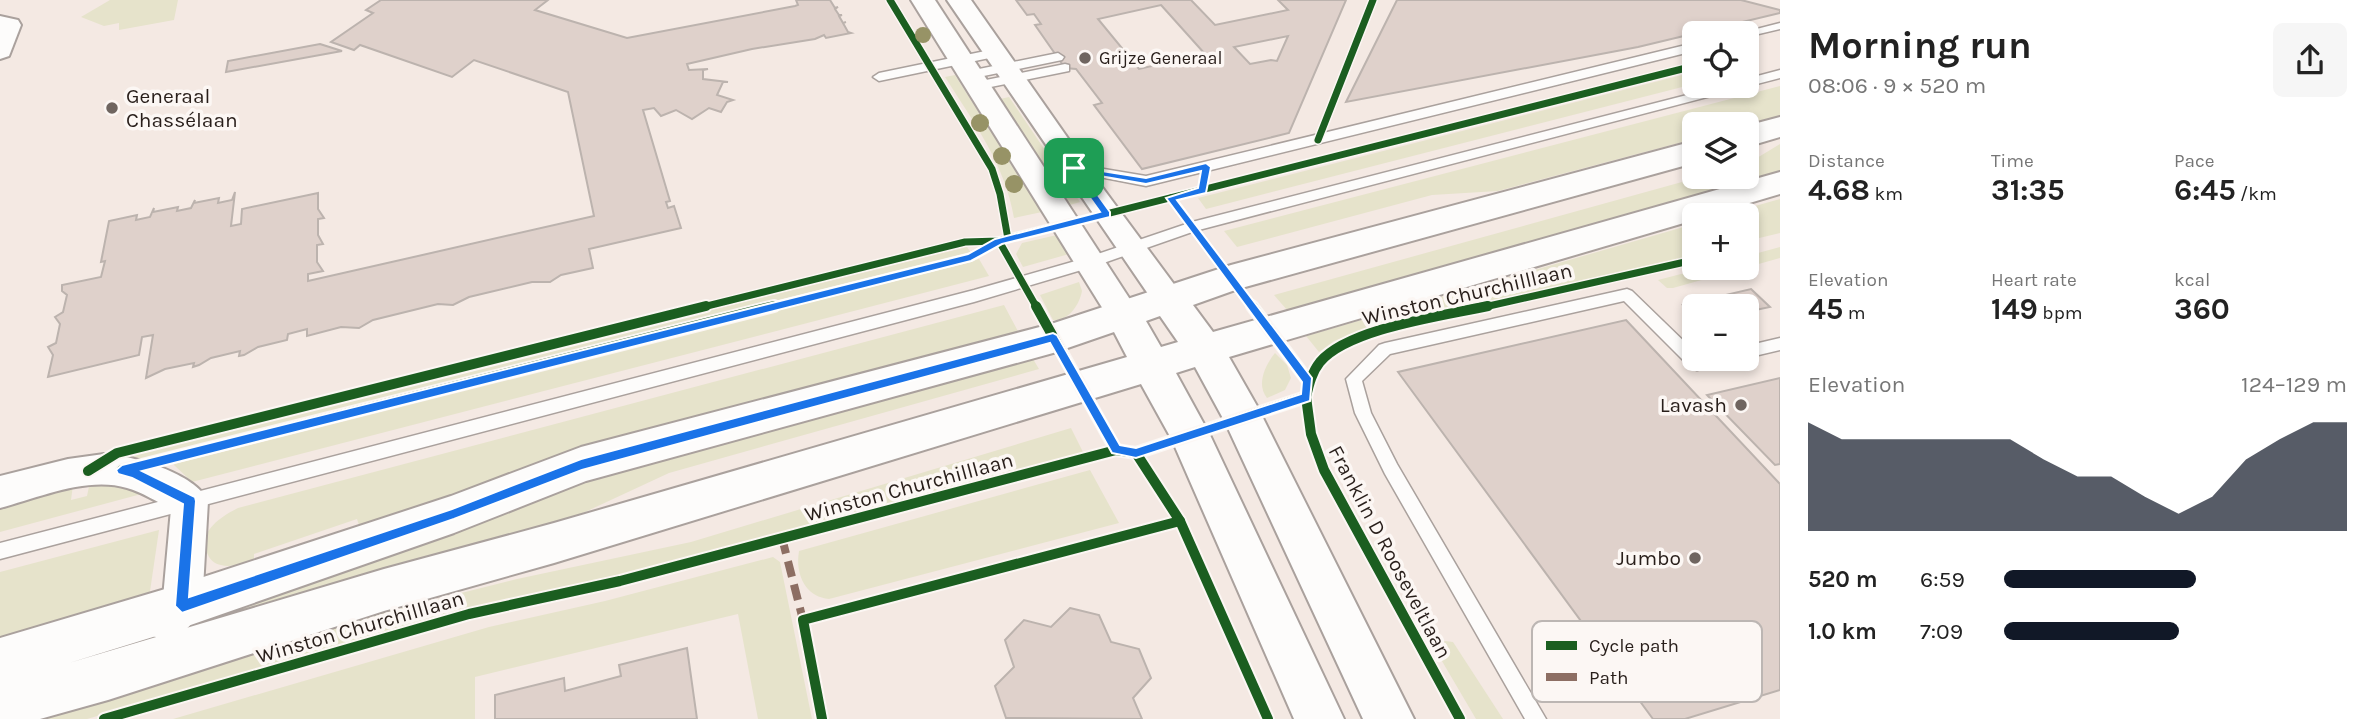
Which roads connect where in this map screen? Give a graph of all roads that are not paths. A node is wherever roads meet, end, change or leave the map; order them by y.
1 (923, 0) edge
2 (959, 0) edge
3 (0, 23) edge
4 (1780, 26) edge
5 (1759, 31) edge
6 (1682, 50) edge
7 (0, 51) edge
8 (1062, 62) dead end
9 (1004, 66) junction
10 (968, 74) junction
11 (1780, 74) edge
12 (879, 77) dead end
13 (1759, 80) edge
14 (1690, 98) edge
15 (1780, 127) edge
16 (1759, 133) edge
17 (1682, 155) edge
18 (1074, 168) junction
19 (1780, 183) edge
20 (1130, 248) junction
21 (1090, 262) junction
22 (1168, 299) junction
23 (1122, 313) junction
24 (1780, 344) edge
25 (1682, 349) edge
26 (1759, 349) edge
27 (1205, 350) junction
28 (1152, 366) junction
29 (0, 492) edge
30 (190, 501) junction
31 (0, 551) edge
32 (182, 606) junction
33 (0, 661) edge
34 (108, 676) junction
35 (0, 706) edge
36 (1319, 719) edge
37 (1389, 719) edge
38 (1536, 719) edge

1 - 10 street
2 - 9 street
3 - 7 street
4 - 5 lane
6 - 18 lane
8 - 9 lane
9 - 10 lane
9 - 10 lane
9 - 18 street
10 - 12 lane
10 - 21 street
11 - 13 lane
14 - 20 lane
15 - 16 main road
17 - 22 main road, Winston Churchilllaan
18 - 20 street
19 - 27 main road, Winston Churchilllaan
20 - 21 lane
20 - 22 street
21 - 23 street
21 - 30 lane
22 - 23 main road, Winston Churchilllaan
22 - 27 main road
23 - 28 main road
23 - 32 main road, Winston Churchilllaan
24 - 26 lane
25 - 38 lane
27 - 28 main road, Winston Churchilllaan
27 - 37 main road
28 - 34 main road, Winston Churchilllaan
28 - 36 main road
29 - 30 street
30 - 31 lane
30 - 32 street
32 - 33 main road, Winston Churchilllaan
32 - 34 street, Winston Churchilllaan
34 - 35 main road, Winston Churchilllaan

